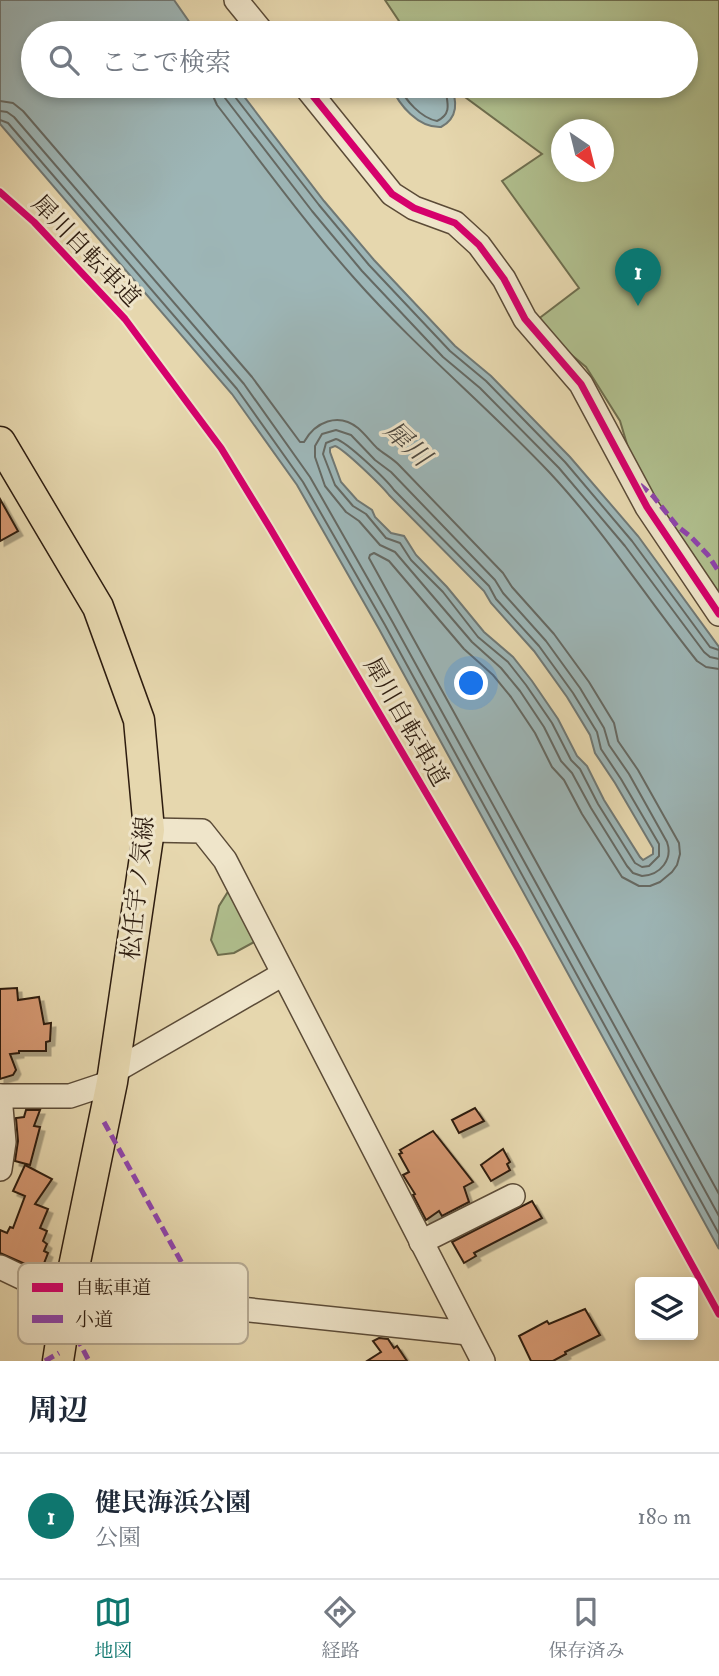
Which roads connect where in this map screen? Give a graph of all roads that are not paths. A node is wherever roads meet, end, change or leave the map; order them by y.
1 (236, 0) edge
2 (253, 21) edge
3 (315, 98) edge
4 (0, 442) edge
5 (719, 614) edge
6 (149, 830) junction
7 (283, 974) junction
8 (113, 1077) junction
9 (0, 1096) edge
10 (0, 1169) edge
11 (513, 1196) dead end
12 (421, 1242) junction
13 (75, 1263) edge
14 (0, 1267) edge
15 (18, 1276) edge
16 (248, 1310) edge
17 (468, 1333) junction
18 (483, 1361) edge

1 - 2 street
3 - 5 street
4 - 6 main road, 松任宇ノ気線
6 - 7 street
6 - 8 main road, 松任宇ノ気線
7 - 8 street
7 - 12 street
8 - 9 street
8 - 13 main road, 松任宇ノ気線
9 - 10 street
11 - 12 street
12 - 17 street
14 - 15 street
16 - 17 street
17 - 18 street

